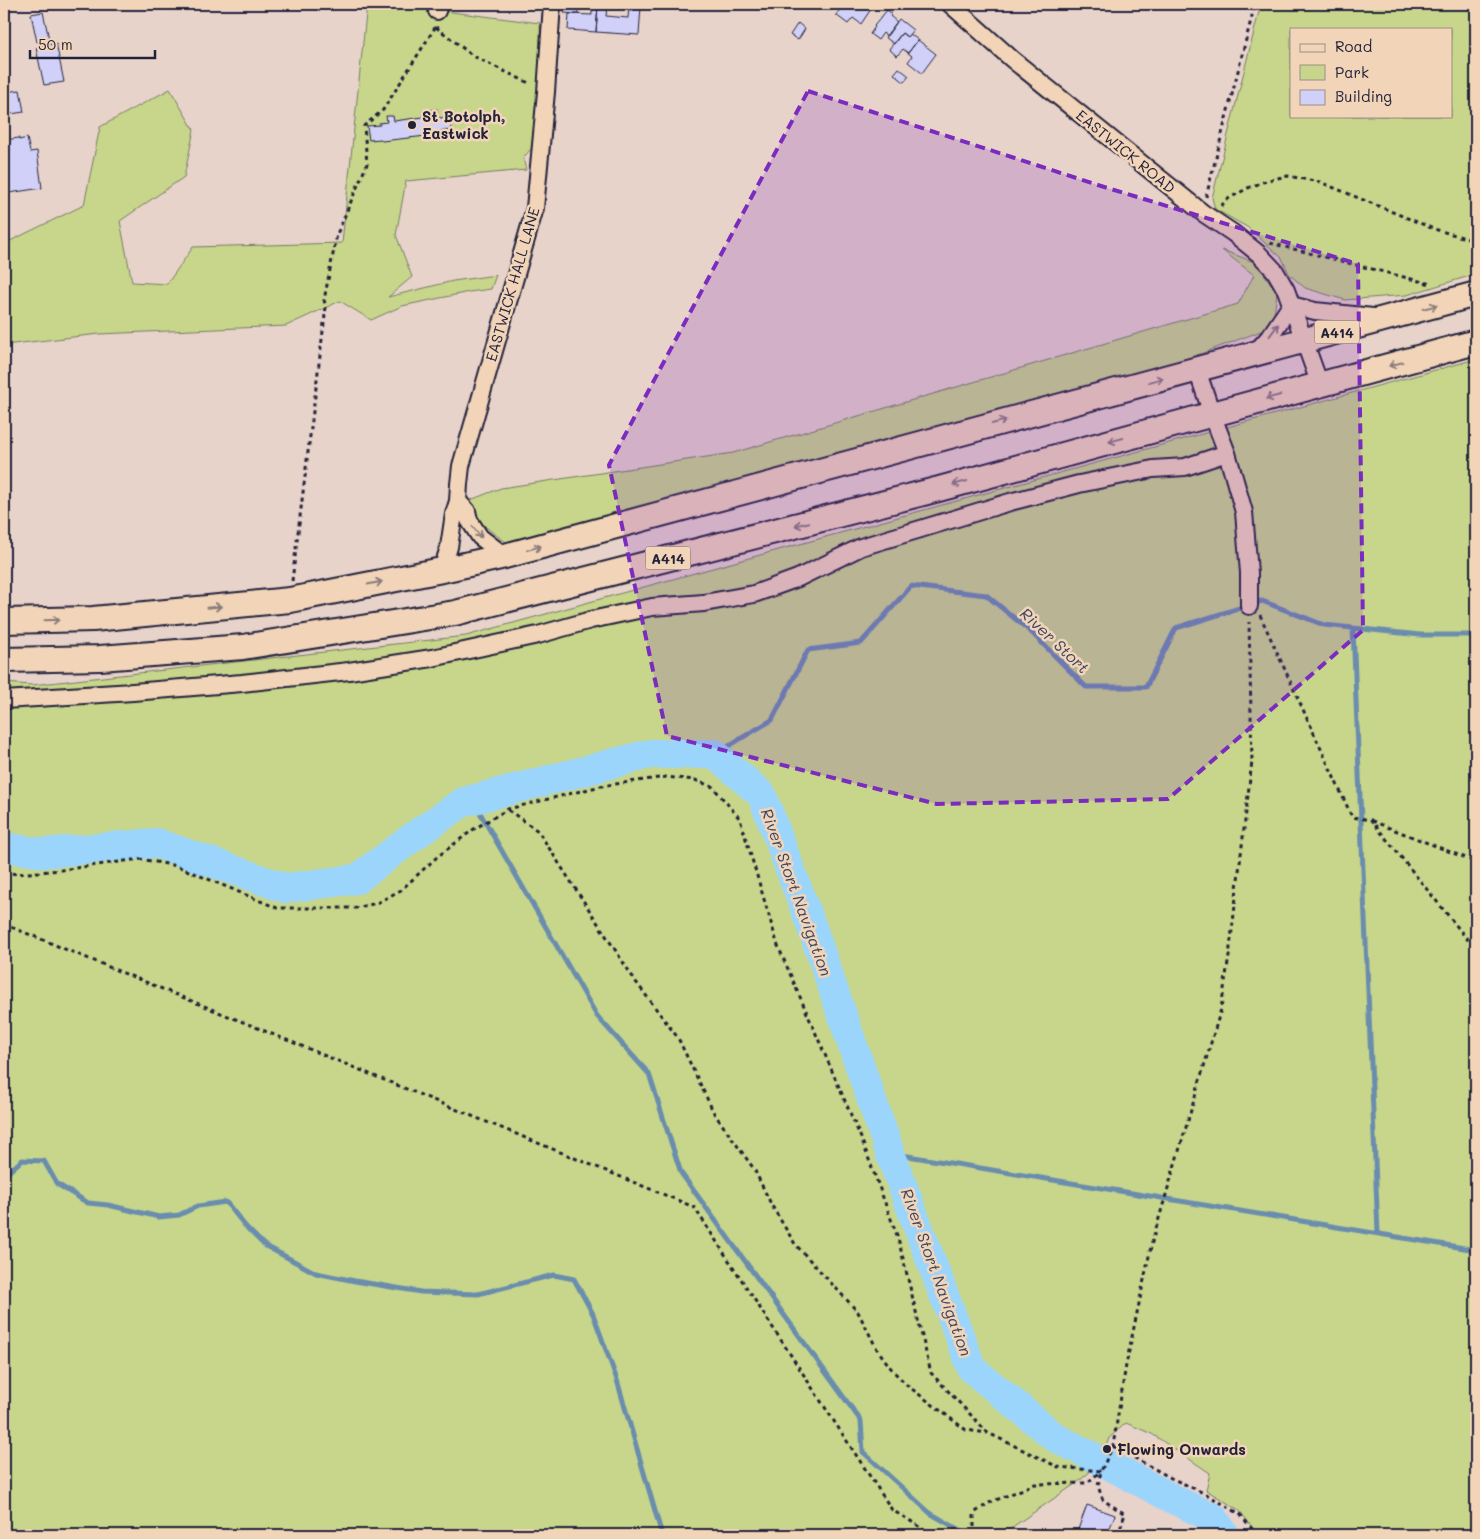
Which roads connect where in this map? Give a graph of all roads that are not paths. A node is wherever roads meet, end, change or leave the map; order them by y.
1 (552, 4) edge
2 (950, 4) edge
3 (1476, 294) edge
4 (1291, 305) junction
5 (1390, 318) junction
6 (1304, 341) junction
7 (1476, 342) edge
8 (1254, 354) junction
9 (1197, 370) junction
10 (1320, 385) junction
11 (1212, 414) junction
12 (1227, 454) junction
13 (458, 501) junction
14 (506, 556) junction
15 (442, 570) junction
16 (1250, 610) road end
17 (4, 621) edge
18 (4, 660) edge
19 (4, 700) edge

1 - 13 street, EASTWICK HALL LANE
2 - 4 street, EASTWICK ROAD
5 -> 3 highway, A414
4 - 5 street
4 - 6 street, EASTWICK ROAD
8 -> 4 street
5 - 6 highway, A414
6 - 8 highway, A414
6 - 10 street, EASTWICK ROAD
7 -> 10 highway, A414
8 - 9 highway, A414
9 - 11 street
14 -> 9 highway, A414
10 -> 11 highway, A414
11 - 12 street
11 -> 18 highway, A414
12 - 16 street
12 - 19 street
13 -> 14 street
13 - 15 street, EASTWICK HALL LANE
14 - 15 highway, A414
17 -> 15 highway, A414

